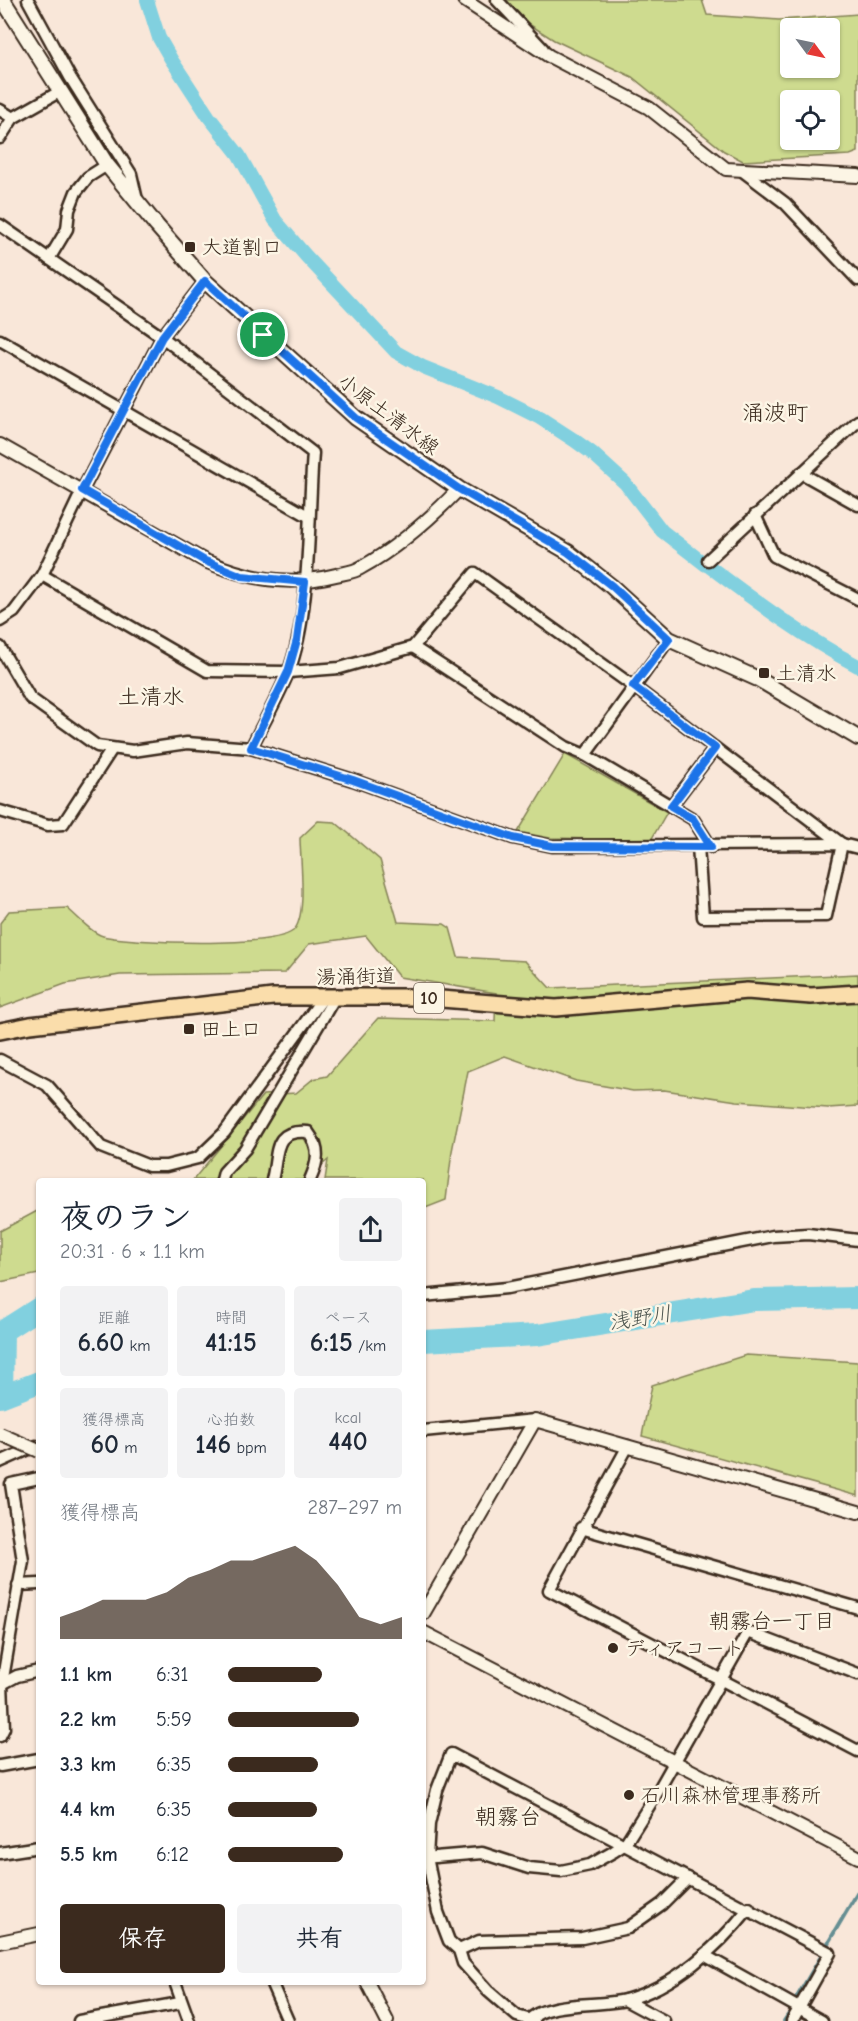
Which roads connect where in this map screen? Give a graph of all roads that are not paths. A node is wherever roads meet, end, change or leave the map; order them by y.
1 (3, 0) edge
2 (28, 0) edge
3 (464, 0) edge
4 (497, 0) edge
5 (549, 56) junction
6 (59, 92) junction
7 (0, 110) edge
8 (13, 118) junction
9 (0, 138) edge
10 (107, 165) junction
11 (744, 172) junction
12 (858, 176) edge
13 (138, 203) junction
14 (0, 225) edge
15 (49, 259) junction
16 (858, 280) edge
17 (205, 281) junction
18 (162, 337) junction
19 (0, 340) edge
20 (124, 411) junction
21 (858, 421) edge
22 (0, 444) edge
23 (801, 473) junction
24 (459, 489) junction
25 (82, 490) junction
26 (858, 505) edge
27 (755, 515) junction
28 (308, 516) junction
29 (708, 560) dead end
30 (42, 575) junction
31 (305, 582) junction
32 (858, 599) edge
33 (0, 621) edge
34 (669, 639) junction
35 (0, 647) edge
36 (413, 647) junction
37 (288, 672) junction
38 (633, 686) junction
39 (858, 738) edge
40 (251, 748) junction
41 (715, 748) junction
42 (112, 749) junction
43 (585, 755) junction
44 (671, 806) junction
45 (0, 811) edge
46 (842, 844) junction
47 (698, 846) junction
48 (711, 847) junction
49 (858, 848) edge
50 (858, 993) edge
51 (329, 998) junction
52 (0, 1031) edge
53 (0, 1060) edge
54 (222, 1178) edge
55 (272, 1178) edge
56 (311, 1178) edge
57 (858, 1240) edge
58 (426, 1296) edge
59 (535, 1420) junction
60 (426, 1431) edge
61 (0, 1434) edge
62 (36, 1446) edge
63 (628, 1446) junction
64 (36, 1450) edge
65 (0, 1462) edge
66 (36, 1479) edge
67 (858, 1512) edge
68 (581, 1528) junction
69 (36, 1584) edge
70 (18, 1585) junction
71 (858, 1607) edge
72 (426, 1609) edge
73 (426, 1634) edge
74 (36, 1672) edge
75 (858, 1674) edge
76 (722, 1680) junction
77 (2, 1684) junction
78 (0, 1736) edge
79 (858, 1751) edge
80 (36, 1760) edge
81 (676, 1761) junction
82 (0, 1766) edge
83 (625, 1844) junction
84 (36, 1847) edge
85 (426, 1850) edge
86 (0, 1853) edge
87 (858, 1857) edge
88 (426, 1858) edge
89 (426, 1862) edge
90 (688, 1878) junction
91 (749, 1908) junction
92 (36, 1935) edge
93 (0, 1942) edge
94 (459, 1950) junction
95 (704, 1955) junction
96 (176, 1985) edge
97 (272, 1985) edge
98 (369, 1985) edge
99 (625, 2000) junction
100 (180, 2003) junction
101 (799, 2009) junction
102 (531, 2020) edge
103 (79, 2021) edge
104 (189, 2021) edge
105 (288, 2021) edge
106 (387, 2021) edge
107 (664, 2021) edge
108 (792, 2021) edge
109 (822, 2021) edge

1 - 6 main road, 小原土清水線
2 - 13 street
3 - 5 street
4 - 5 street
5 - 11 street
6 - 8 street
6 - 10 main road, 小原土清水線
7 - 8 street
8 - 9 street
10 - 13 main road, 小原土清水線
10 - 15 street
11 - 12 street
11 - 16 street
13 - 17 main road, 小原土清水線
14 - 15 street
15 - 18 street
17 - 18 street
17 - 24 main road, 小原土清水線
18 - 20 street
18 - 28 street
19 - 20 street
20 - 25 street
20 - 28 street
21 - 23 street
22 - 25 street
23 - 26 street
23 - 27 street
24 - 31 street
24 - 34 main road, 小原土清水線
25 - 30 street
25 - 31 street
27 - 29 street
27 - 32 street
28 - 31 street
30 - 33 street
30 - 37 street
31 - 37 street
34 - 38 street
34 - 39 main road, 小原土清水線
35 - 42 street
36 - 37 street
36 - 38 street
36 - 43 street
37 - 40 street
38 - 41 street
38 - 43 street
40 - 42 street
40 - 47 street
41 - 44 street
41 - 46 street
42 - 45 street
43 - 44 street
44 - 48 street
46 - 47 street
46 - 48 street
46 - 49 street
47 - 48 street
50 - 51 main road, 湯涌街道 / 10
51 - 52 main road, 湯涌街道 / 10
51 - 53 street
51 - 54 street
55 - 56 street
57 - 58 street
59 - 60 street
59 - 63 street
59 - 72 street
61 - 64 street, bridge
62 - 65 street
63 - 67 street
63 - 68 street
66 - 70 street
68 - 71 street
68 - 76 street
69 - 70 street
70 - 77 street
73 - 81 street
74 - 77 street
75 - 76 street
76 - 79 street
76 - 81 street
77 - 78 street
80 - 82 street
81 - 83 street
81 - 87 street
83 - 85 street
83 - 88 street
83 - 90 street
84 - 86 street
89 - 94 street
90 - 91 street
90 - 94 street
91 - 95 street
91 - 101 street
92 - 93 street
94 - 102 street
95 - 99 street
95 - 101 street
96 - 100 street
97 - 105 street
98 - 106 street
99 - 102 street
99 - 107 street
100 - 103 street
100 - 104 street
101 - 108 street
101 - 109 street

